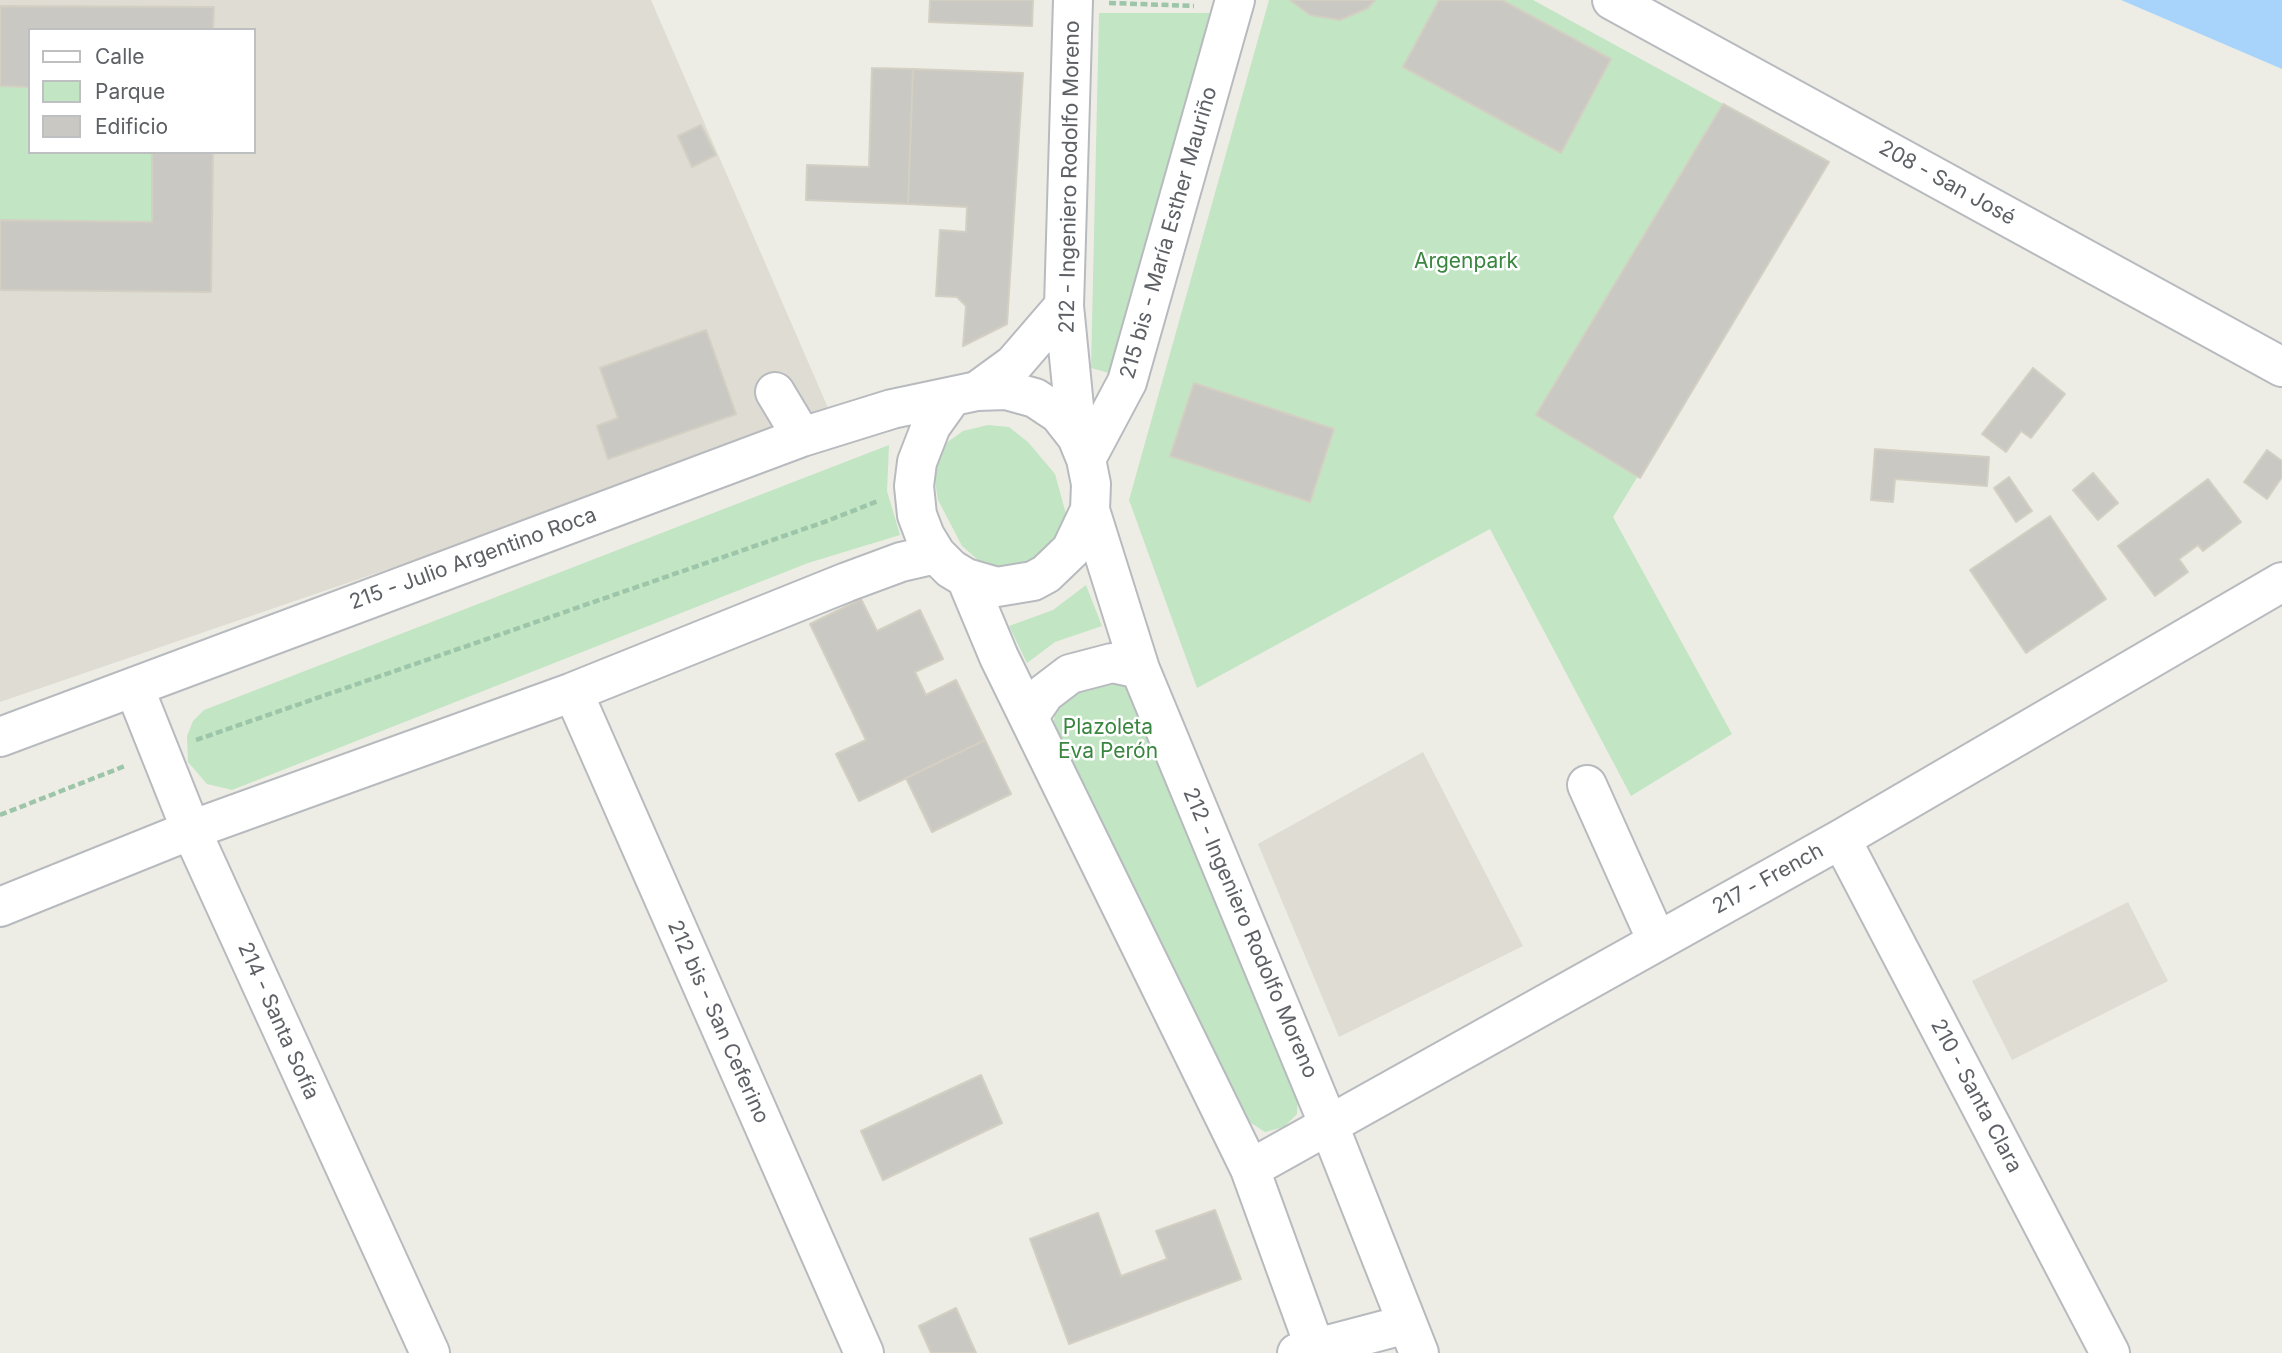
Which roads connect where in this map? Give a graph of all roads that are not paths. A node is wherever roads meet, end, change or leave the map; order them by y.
1 (1235, 0) edge
2 (1612, 0) edge
3 (1087, 1) edge
4 (1064, 306) junction
5 (2282, 367) edge
6 (775, 392) dead end
7 (964, 394) junction
8 (802, 438) junction
9 (1081, 448) junction
10 (1090, 510) junction
11 (936, 554) junction
12 (966, 578) junction
13 (2282, 582) edge
14 (1140, 669) junction
15 (134, 687) junction
16 (573, 692) junction
17 (1030, 715) junction
18 (0, 737) edge
19 (1587, 785) dead end
20 (191, 830) junction
21 (1841, 839) junction
22 (0, 907) edge
23 (1657, 941) junction
24 (1328, 1123) junction
25 (1250, 1169) junction
26 (1413, 1339) edge
27 (1306, 1350) edge
28 (430, 1353) edge
29 (864, 1353) edge
30 (2110, 1353) edge

1 - 9 street, 215 bis - María Esther Mauriño
2 - 5 street, 208 - San José
3 - 4 street, 212 - Ingeniero Rodolfo Moreno
4 - 7 street, 215 - Julio Argentino Roca
4 - 9 street, 212 - Ingeniero Rodolfo Moreno
6 - 8 street
7 - 8 street, 215 - Julio Argentino Roca
7 - 9 street
7 - 11 street
8 - 15 street, 215 - Julio Argentino Roca
9 - 10 street
10 - 12 street
10 - 14 street, 212 - Ingeniero Rodolfo Moreno
11 - 12 street
11 - 16 street
12 - 17 street
13 - 21 street, 217 - French
14 - 17 street
14 - 24 street, 212 - Ingeniero Rodolfo Moreno
15 - 18 street, 215 - Julio Argentino Roca
15 - 20 street, 214 - Santa Sofía
16 - 20 street
16 - 29 street, 212 bis - San Ceferino
17 - 25 street
19 - 23 street
20 - 22 street
20 - 28 street, 214 - Santa Sofía
21 - 23 street, 217 - French
21 - 30 street, 210 - Santa Clara
23 - 24 street, 217 - French
24 - 25 street, 217 - French
24 - 26 street, 212 - Ingeniero Rodolfo Moreno
25 - 27 street
26 - 27 street

